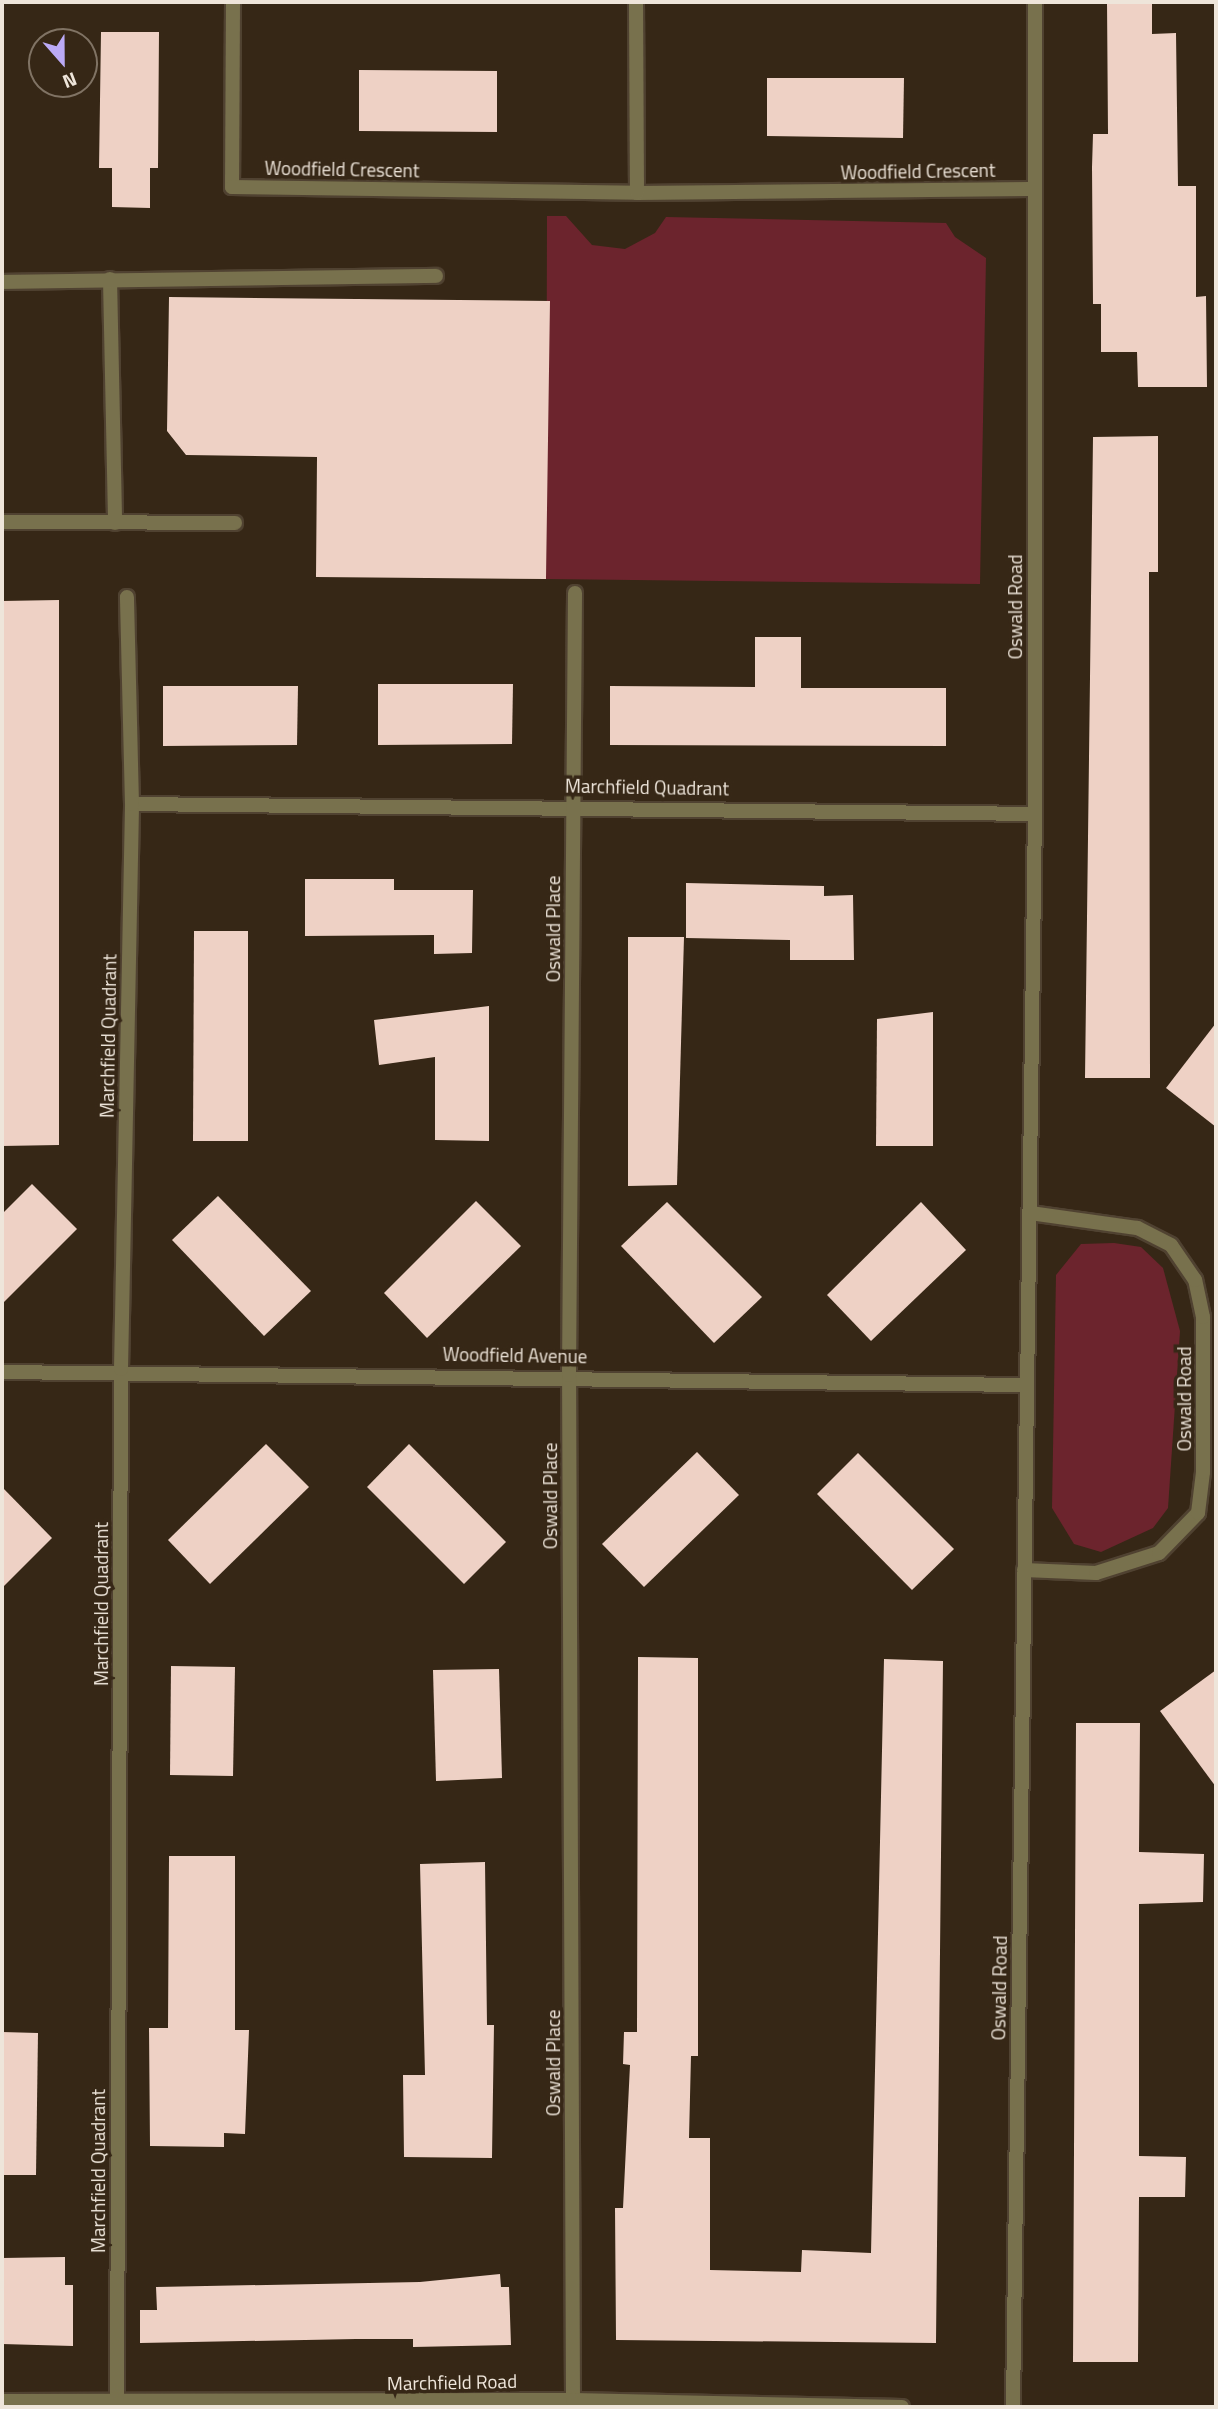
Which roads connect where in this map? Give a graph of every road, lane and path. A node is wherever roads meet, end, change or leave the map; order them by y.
1 (233, 2) edge
2 (636, 2) edge
3 (1035, 2) edge
4 (1030, 189) junction
5 (637, 193) junction
6 (436, 276) dead end
7 (110, 279) junction
8 (2, 282) edge
9 (2, 522) edge
10 (115, 523) junction
11 (235, 523) dead end
12 (575, 593) dead end
13 (127, 597) dead end
14 (132, 803) junction
15 (573, 804) junction
16 (1035, 814) junction
17 (1030, 1213) junction
18 (121, 1369) junction
19 (2, 1372) edge
20 (569, 1375) junction
21 (1027, 1385) junction
22 (1024, 1570) junction
23 (573, 2400) junction
24 (2, 2402) edge
25 (117, 2406) edge
26 (902, 2407) edge
27 (1013, 2407) edge

1 - 5 street, Woodfield Crescent
2 - 5 street
3 - 4 street, Oswald Road
4 - 5 street, Woodfield Crescent
4 - 16 street, Oswald Road
6 - 7 street
7 - 8 street
7 - 10 street
9 - 10 street
10 - 11 street
12 - 15 street, Oswald Place
13 - 14 street, Marchfield Quadrant
14 - 15 street, Marchfield Quadrant
14 - 18 street, Marchfield Quadrant
15 - 16 street, Marchfield Quadrant
15 - 20 street, Oswald Place
16 - 17 street, Oswald Road
17 - 21 street, Oswald Road
17 - 22 street, Oswald Road
18 - 19 street, Woodfield Avenue
18 - 20 street, Woodfield Avenue
18 - 25 street, Marchfield Quadrant
20 - 21 street, Woodfield Avenue
20 - 23 street, Oswald Place
21 - 22 street, Oswald Road
22 - 27 street, Oswald Road
23 - 25 street, Marchfield Road
23 - 26 street, Marchfield Road
24 - 25 street, Marchfield Road

